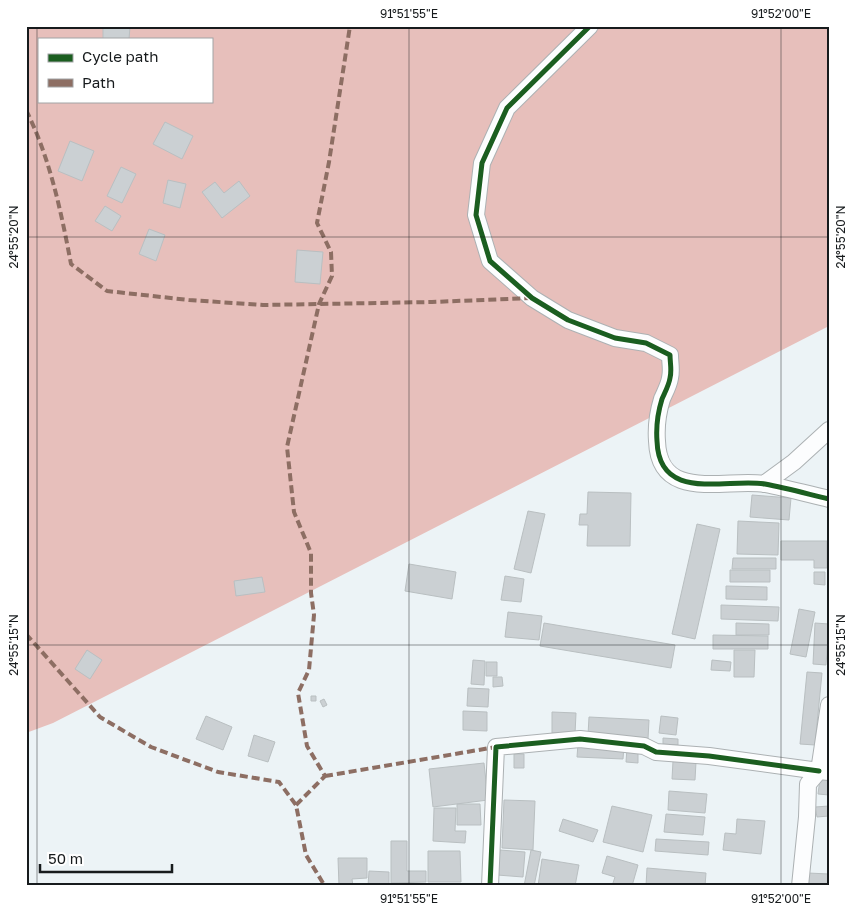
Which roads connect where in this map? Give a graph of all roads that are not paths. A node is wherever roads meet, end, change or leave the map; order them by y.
1 (590, 26) edge
2 (829, 430) edge
3 (764, 484) junction
4 (829, 499) edge
5 (829, 705) edge
6 (824, 772) edge
7 (490, 886) edge
8 (800, 886) edge

1 - 3 street
2 - 3 street
3 - 4 street
5 - 6 street
6 - 7 street
6 - 8 street

